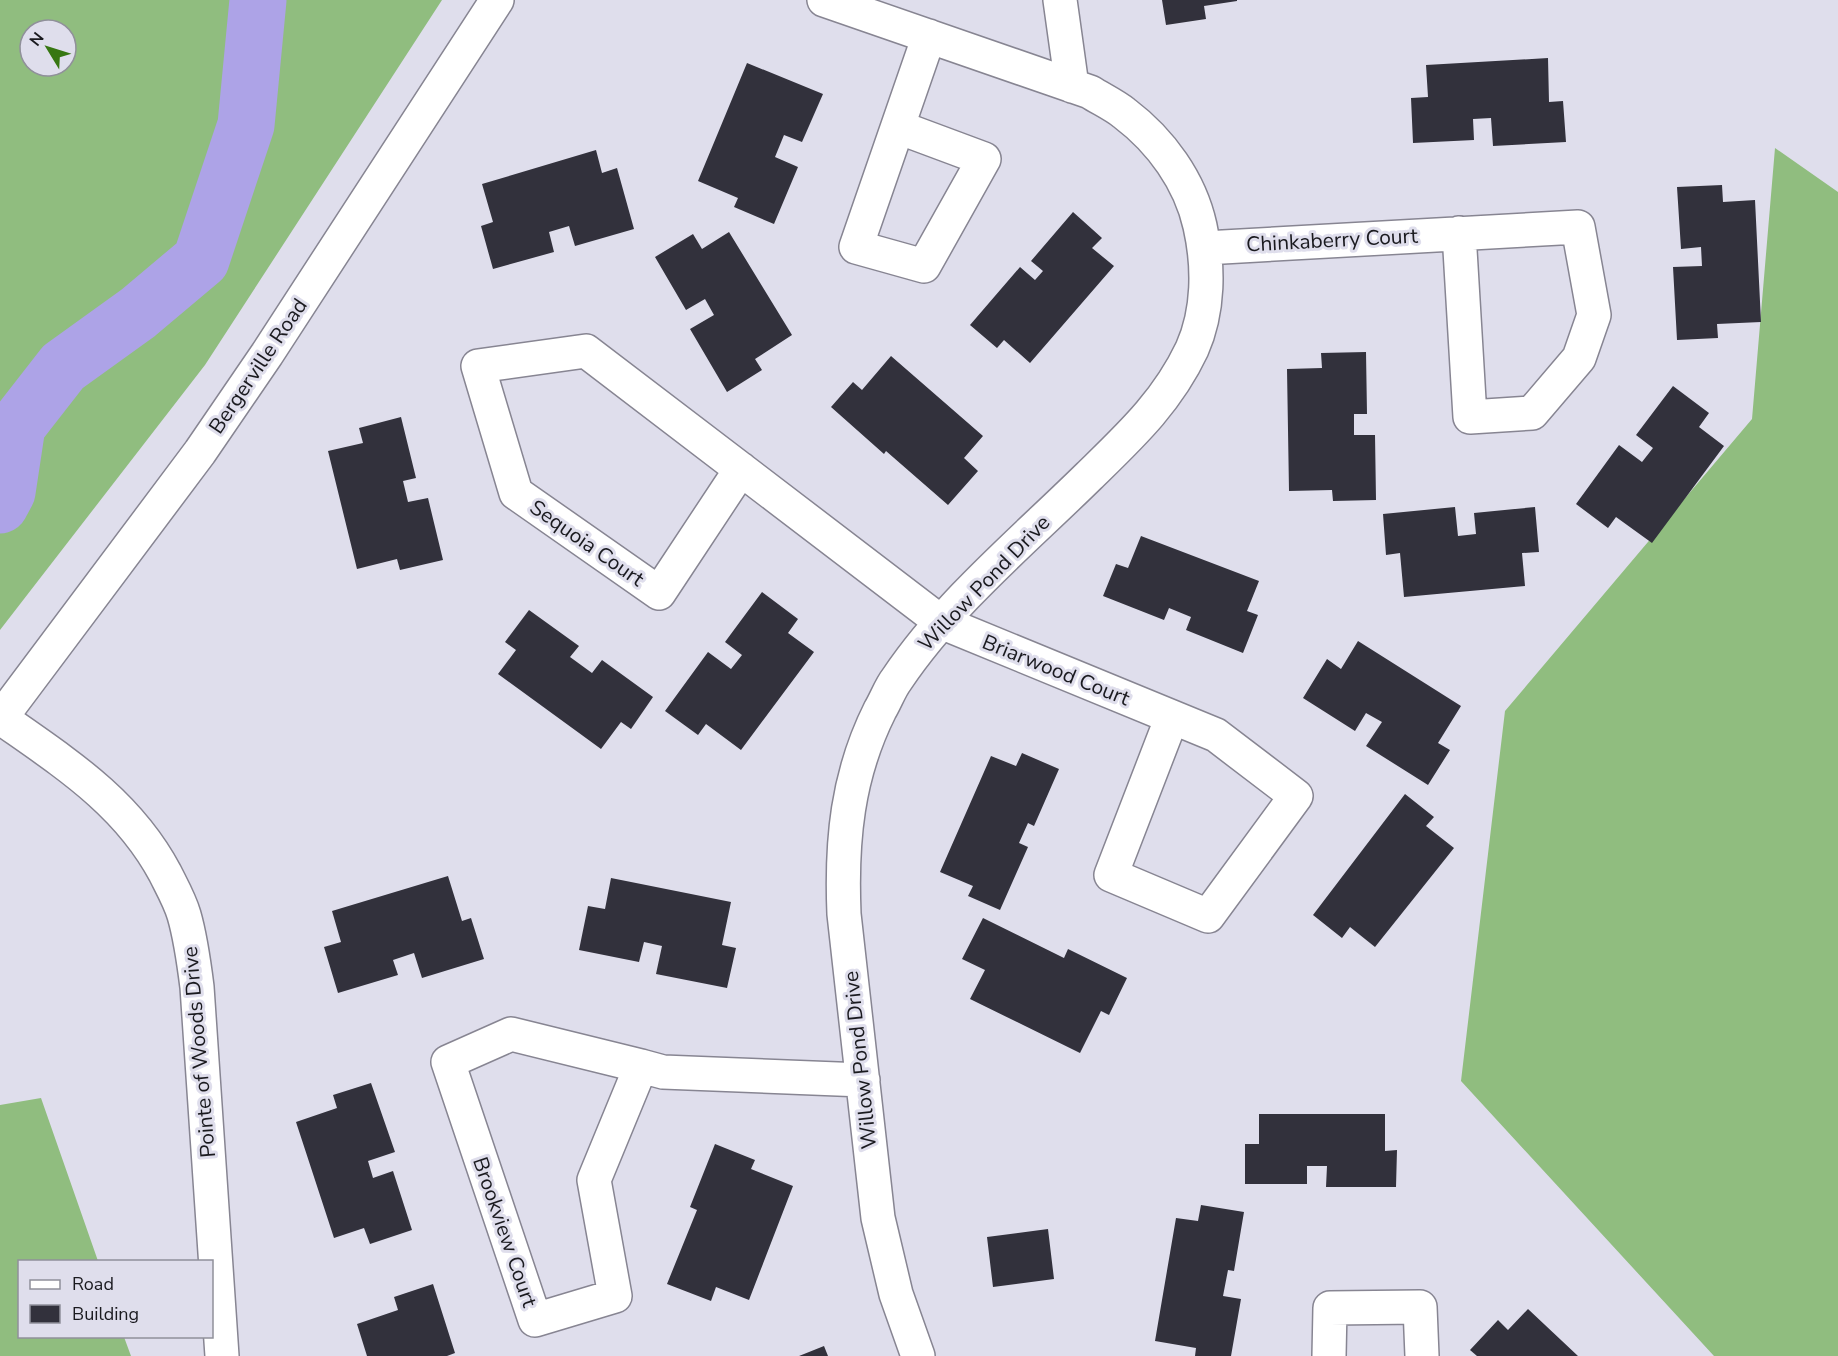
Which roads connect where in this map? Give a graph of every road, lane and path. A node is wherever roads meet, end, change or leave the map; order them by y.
1 (497, 0) edge
2 (824, 0) edge
3 (1060, 0) edge
4 (929, 36) junction
5 (1071, 86) junction
6 (898, 127) dead end
7 (1459, 233) junction
8 (1205, 248) junction
9 (741, 469) junction
10 (941, 622) junction
11 (1172, 717) junction
12 (0, 718) edge
13 (641, 1066) junction
14 (863, 1080) junction
15 (222, 1356) edge
16 (918, 1356) edge
17 (1329, 1356) edge
18 (1422, 1356) edge

1 - 12 street, Bergerville Road
2 - 4 street, Willow Pond Drive
3 - 5 street
4 - 5 street, Willow Pond Drive
4 - 6 street
5 - 8 street, Willow Pond Drive
7 - 7 street, Chinkaberry Court
7 - 8 street, Chinkaberry Court
8 - 10 street, Willow Pond Drive
9 - 9 street, Sequoia Court
9 - 10 street, Sequoia Court
10 - 11 street, Briarwood Court
10 - 14 street, Willow Pond Drive
11 - 11 street, Briarwood Court
12 - 15 street, Pointe of Woods Drive
13 - 13 street, Brookview Court
13 - 14 street, Brookview Court
14 - 16 street, Willow Pond Drive
17 - 18 street

